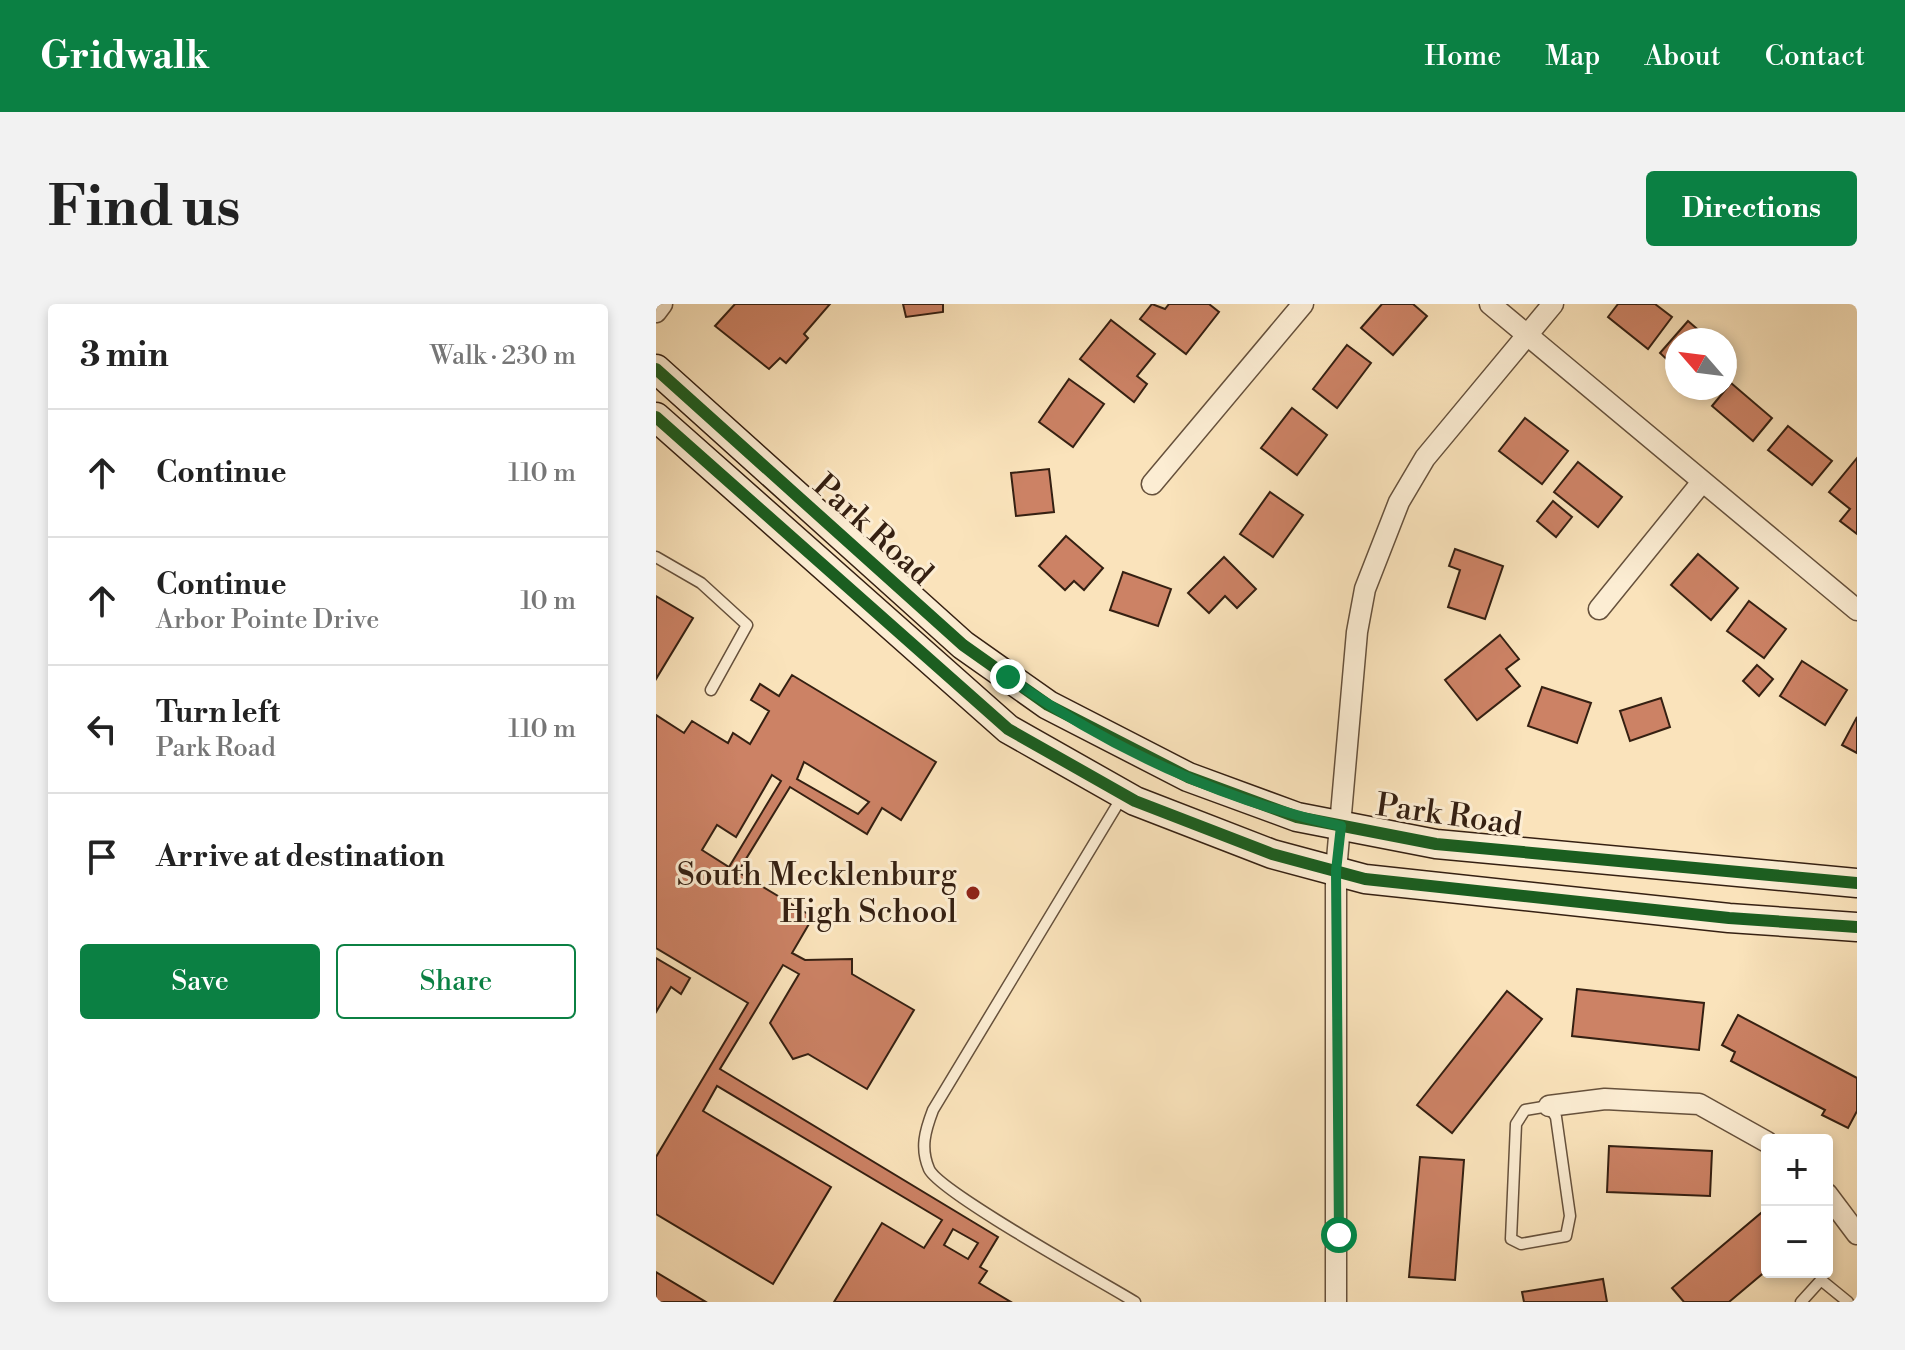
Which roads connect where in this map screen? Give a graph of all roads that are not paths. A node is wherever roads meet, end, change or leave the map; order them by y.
1 (662, 304) edge
2 (1303, 304) edge
3 (1490, 304) edge
4 (1553, 304) edge
5 (656, 312) edge
6 (1526, 336) junction
7 (656, 369) edge
8 (656, 417) edge
9 (1702, 482) junction
10 (1152, 484) dead end
11 (656, 557) edge
12 (1599, 609) dead end
13 (1857, 610) edge
14 (711, 690) dead end
15 (1123, 794) junction
16 (1341, 826) junction
17 (1336, 871) junction
18 (1857, 883) edge
19 (1857, 927) edge
20 (1549, 1106) junction
21 (1761, 1139) edge
22 (1833, 1202) edge
23 (1857, 1234) edge
24 (1135, 1302) edge
25 (1336, 1302) edge
26 (1801, 1302) edge
27 (1848, 1302) edge

1 - 5 street
2 - 10 street
3 - 6 street
4 - 6 street
6 - 9 street
6 - 16 street
7 - 16 main road, Park Road
8 - 15 main road, Park Road
9 - 12 street
9 - 13 street
11 - 14 lane
15 - 17 main road, Park Road
15 - 24 lane
16 - 17 street
16 - 18 main road, Park Road
17 - 19 main road, Park Road
17 - 25 street
20 - 20 lane
20 - 21 street
22 - 23 street
26 - 27 lane

